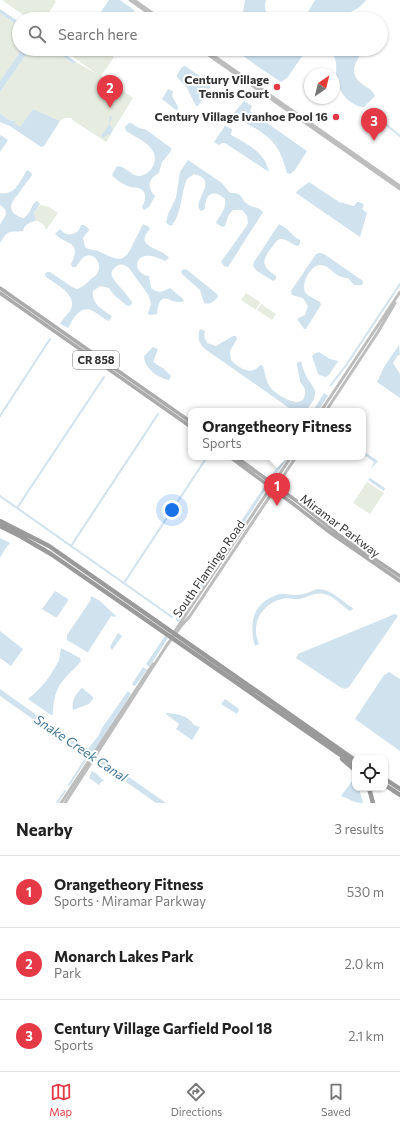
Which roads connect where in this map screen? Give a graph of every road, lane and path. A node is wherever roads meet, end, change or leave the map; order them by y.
1 (130, 0) edge
2 (134, 0) edge
3 (147, 12) edge
4 (151, 12) edge
5 (210, 56) edge
6 (214, 56) edge
7 (400, 186) edge
8 (400, 189) edge
9 (0, 288) edge
10 (400, 292) edge
11 (0, 293) edge
12 (400, 296) edge
13 (323, 408) edge
14 (328, 408) edge
15 (188, 422) edge
16 (188, 422) edge
17 (234, 460) edge
18 (240, 460) edge
19 (289, 460) edge
20 (294, 460) edge
21 (274, 487) junction
22 (0, 521) edge
23 (0, 526) edge
24 (400, 576) edge
25 (400, 581) edge
26 (332, 750) junction
27 (352, 758) edge
28 (92, 760) junction
29 (352, 763) edge
30 (352, 767) edge
31 (388, 781) edge
32 (388, 787) edge
33 (400, 789) edge
34 (370, 791) edge
35 (400, 795) edge
36 (61, 803) edge
37 (65, 803) edge
38 (373, 803) edge

1 - 3 main road
2 - 4 main road
5 - 8 main road
6 - 7 main road
9 - 15 main road, CR 858
10 - 13 main road
11 - 16 main road, CR 858
12 - 14 main road
17 - 21 main road, Miramar Parkway
18 - 21 main road, Miramar Parkway
19 - 21 main road, South Flamingo Road
20 - 21 main road, South Flamingo Road
21 - 24 main road, Miramar Parkway
21 - 25 main road, Miramar Parkway
21 - 28 main road, South Flamingo Road
22 - 27 highway
23 - 26 highway
26 - 29 highway
26 - 30 highway
28 - 36 main road
28 - 37 main road
31 - 33 highway
32 - 35 highway
34 - 38 highway

